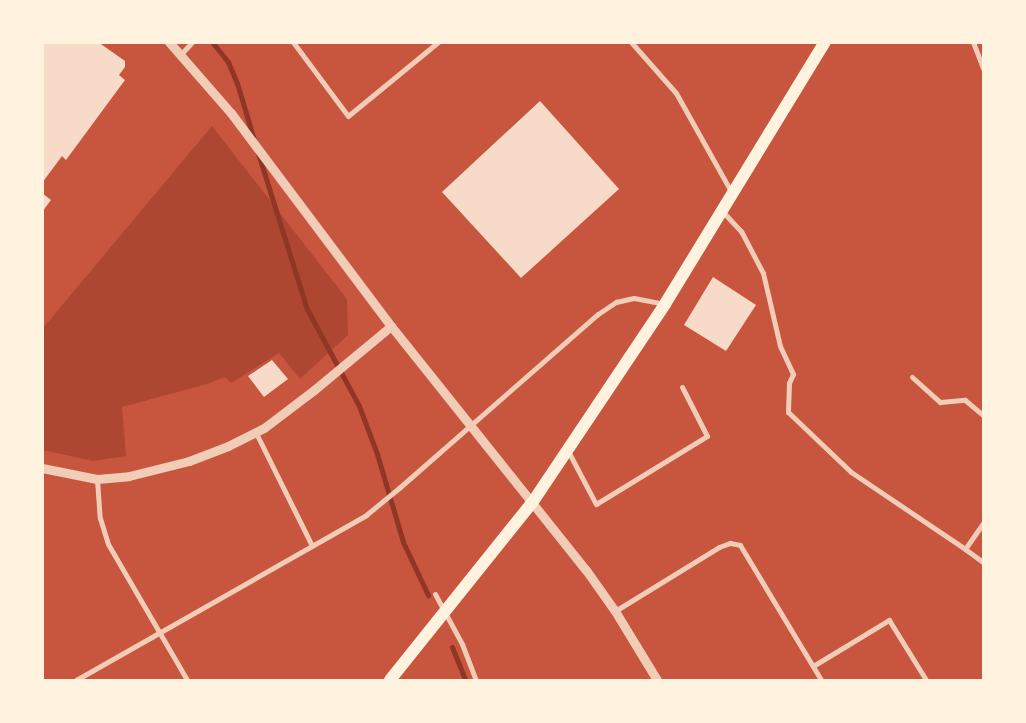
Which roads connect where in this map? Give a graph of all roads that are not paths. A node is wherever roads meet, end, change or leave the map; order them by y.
1 (169, 42) edge
2 (192, 42) edge
3 (302, 42) edge
4 (438, 42) edge
5 (631, 42) edge
6 (825, 42) edge
7 (973, 42) edge
8 (295, 45) edge
9 (181, 54) junction
10 (984, 71) edge
11 (733, 195) junction
12 (723, 212) junction
13 (665, 304) junction
14 (391, 326) junction
15 (912, 377) dead end
16 (682, 387) dead end
17 (984, 416) edge
18 (471, 426) junction
19 (256, 433) junction
20 (568, 450) junction
21 (42, 468) edge
22 (97, 479) junction
23 (532, 503) junction
24 (984, 522) edge
25 (312, 546) junction
26 (965, 549) junction
27 (984, 563) edge
28 (435, 594) dead end
29 (445, 611) junction
30 (615, 611) junction
31 (158, 633) junction
32 (813, 666) junction
33 (76, 680) edge
34 (187, 680) edge
35 (390, 680) edge
36 (476, 680) edge
37 (657, 680) edge
38 (821, 680) edge
39 (926, 680) edge

1 - 9 street
2 - 9 street
3 - 8 street
4 - 8 street
5 - 11 street
6 - 11 main road
7 - 10 street
9 - 14 street
11 - 12 main road
12 - 13 main road
12 - 26 street
13 - 18 street
13 - 20 main road
14 - 18 street
14 - 19 street
15 - 17 street
16 - 20 street
18 - 23 street
18 - 25 street
19 - 22 street
19 - 25 street
20 - 23 main road
21 - 22 street
22 - 31 street
23 - 29 main road
23 - 30 street
24 - 26 street
25 - 31 street
26 - 27 street
28 - 29 street
29 - 35 main road
29 - 36 street
30 - 32 street
30 - 37 street
31 - 33 street
31 - 34 street
32 - 38 street
32 - 39 street

